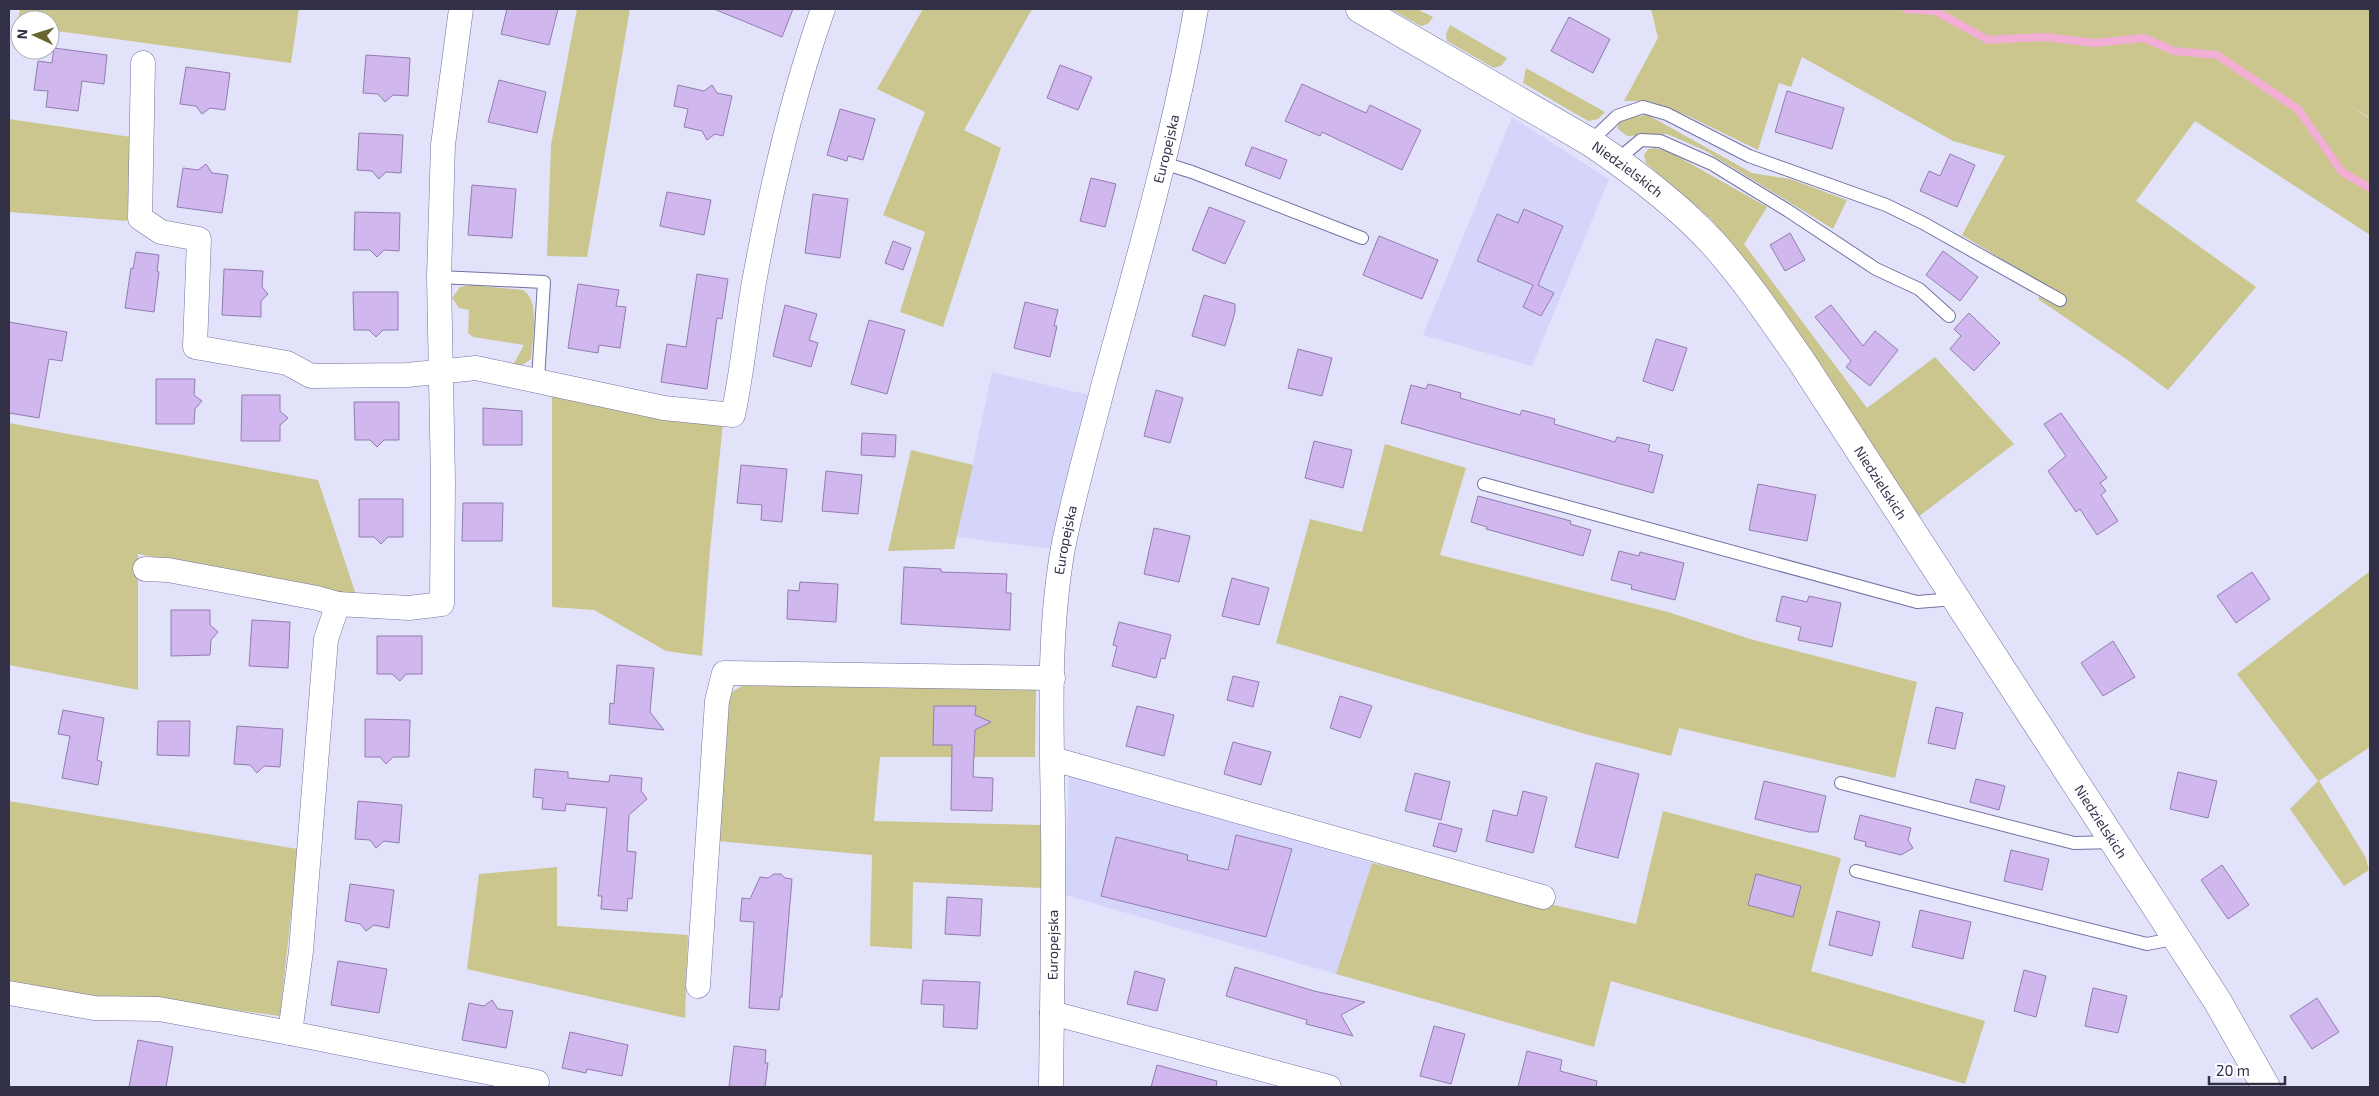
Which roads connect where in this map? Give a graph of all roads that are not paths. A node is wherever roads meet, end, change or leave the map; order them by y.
1 (461, 9) edge
2 (823, 9) edge
3 (1196, 9) edge
4 (1360, 9) edge
5 (143, 63) dead end
6 (1590, 142) junction
7 (1617, 160) junction
8 (1163, 163) junction
9 (1362, 238) dead end
10 (439, 277) junction
11 (2060, 300) dead end
12 (1949, 316) dead end
13 (441, 371) junction
14 (538, 380) junction
15 (1484, 484) dead end
16 (145, 569) dead end
17 (1955, 599) junction
18 (338, 604) junction
19 (1053, 678) junction
20 (1052, 759) junction
21 (1841, 783) dead end
22 (2114, 842) junction
23 (1856, 871) dead end
24 (1543, 897) dead end
25 (2177, 938) junction
26 (698, 986) dead end
27 (9, 992) edge
28 (1052, 1013) junction
29 (290, 1033) junction
30 (537, 1082) dead end
31 (1051, 1087) edge
32 (1329, 1087) edge
33 (2266, 1087) edge

1 - 10 street
2 - 14 street
3 - 8 street, Europejska
4 - 6 street, Niedzielskich
5 - 13 street
6 - 7 street, Niedzielskich
6 - 11 lane
7 - 12 lane
7 - 17 street, Niedzielskich
8 - 9 lane
8 - 19 street, Europejska
10 - 13 street
10 - 14 lane
13 - 14 street
13 - 18 street
15 - 17 lane
16 - 18 street
17 - 22 street, Niedzielskich
18 - 29 street
19 - 20 street, Europejska
19 - 26 street
20 - 24 street
20 - 28 street, Europejska
21 - 22 lane
22 - 25 street, Niedzielskich
23 - 25 lane
25 - 33 street, Niedzielskich
27 - 29 street
28 - 31 street, Europejska
28 - 32 street
29 - 30 street

